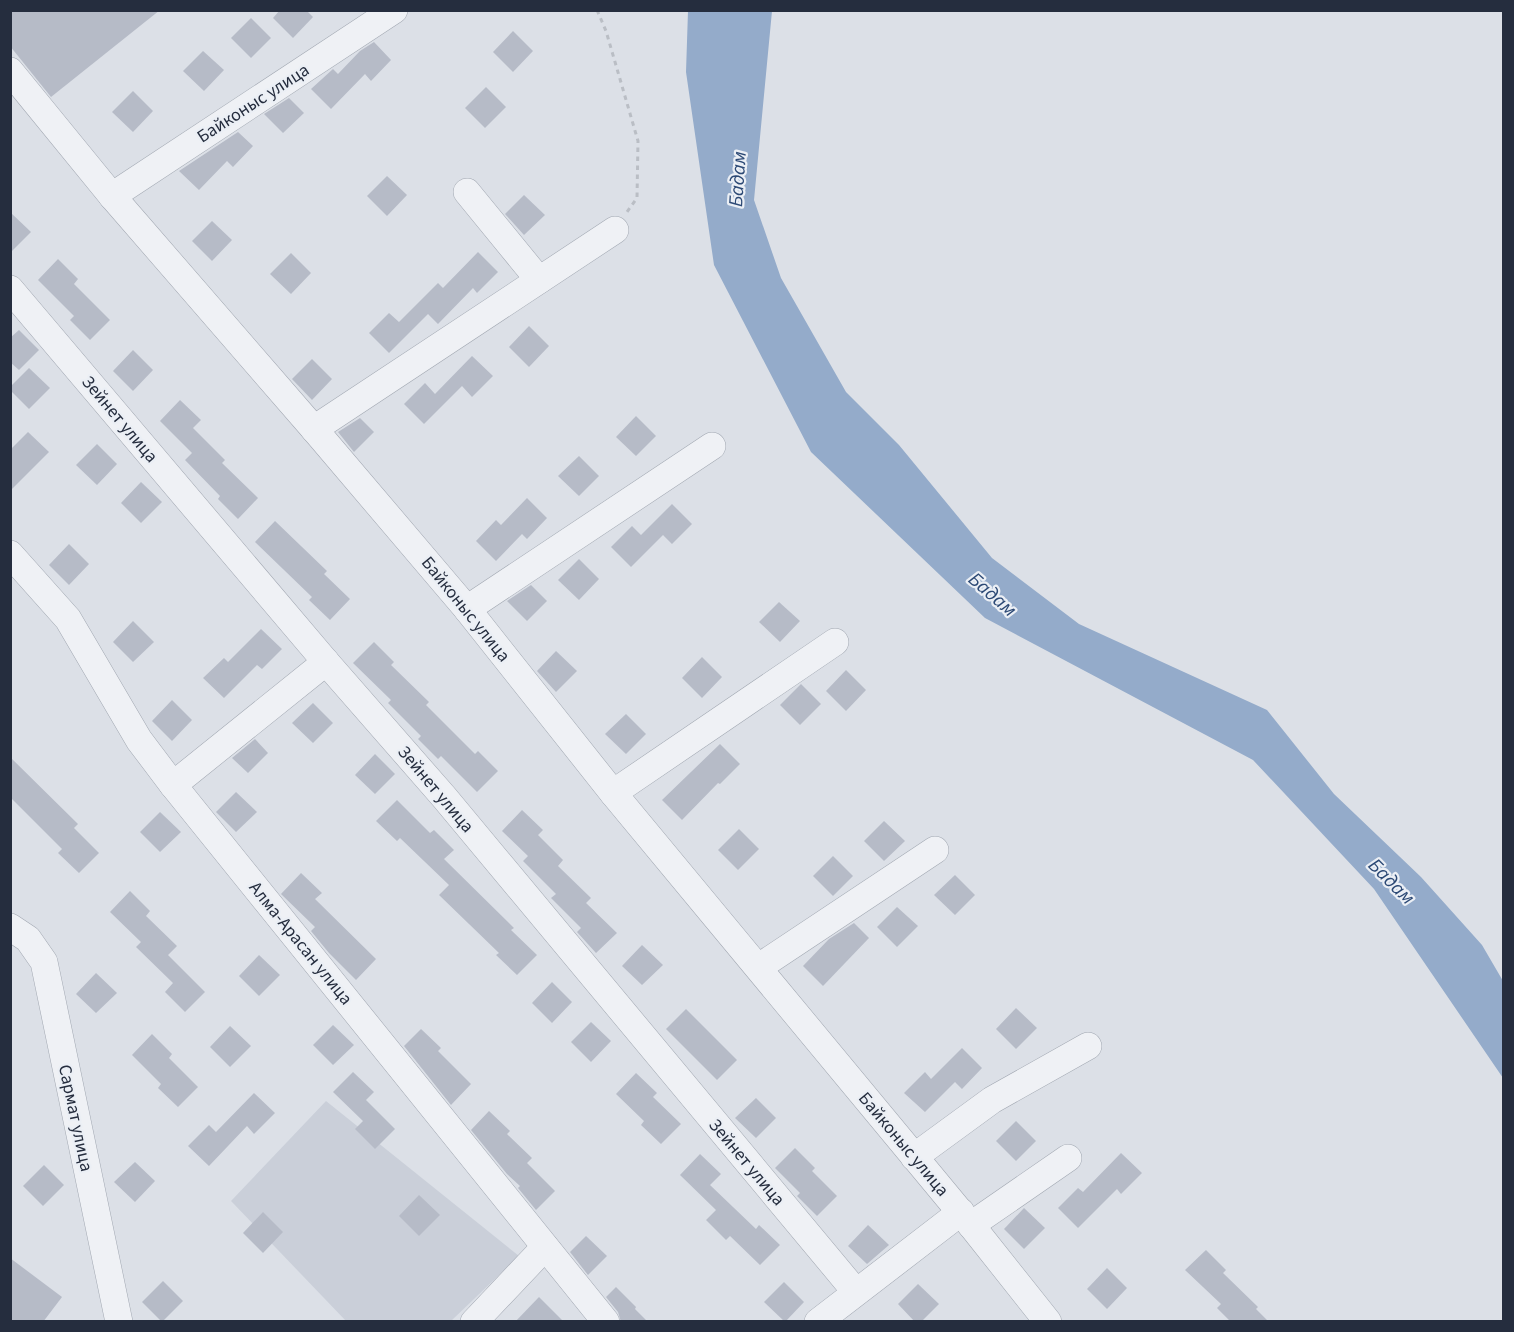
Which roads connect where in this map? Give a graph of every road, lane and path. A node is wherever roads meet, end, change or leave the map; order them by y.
1 (393, 10) edge
2 (597, 10) edge
3 (10, 71) edge
4 (467, 192) dead end
5 (112, 196) junction
6 (615, 230) joint
7 (539, 280) junction
8 (10, 289) edge
9 (314, 429) junction
10 (712, 446) dead end
11 (10, 554) edge
12 (467, 609) junction
13 (835, 642) dead end
14 (326, 662) junction
15 (173, 785) junction
16 (613, 793) junction
17 (935, 850) dead end
18 (10, 927) edge
19 (759, 967) junction
20 (1088, 1046) dead end
21 (914, 1157) junction
22 (1068, 1158) dead end
23 (966, 1219) junction
24 (545, 1247) junction
25 (856, 1292) junction
26 (119, 1322) edge
27 (474, 1322) edge
28 (606, 1322) edge
29 (818, 1322) edge
30 (1048, 1322) edge

1 - 5 street, Байконыс улица
2 - 6 path
3 - 5 street, Байконыс улица
4 - 7 street
5 - 9 street, Байконыс улица
6 - 7 street
7 - 9 street
8 - 14 street, Зейнет улица
9 - 12 street, Байконыс улица
10 - 12 street
11 - 15 street, Алма-Арасан улица
12 - 16 street, Байконыс улица
13 - 16 street
14 - 15 street
14 - 25 street, Зейнет улица
15 - 24 street, Алма-Арасан улица
16 - 19 street, Байконыс улица
17 - 19 street
18 - 26 street, Сармат улица
19 - 21 street, Байконыс улица
20 - 21 street
21 - 23 street, Байконыс улица
22 - 23 street
23 - 25 street
23 - 30 street, Байконыс улица
24 - 27 street
24 - 28 street, Алма-Арасан улица
25 - 29 street

